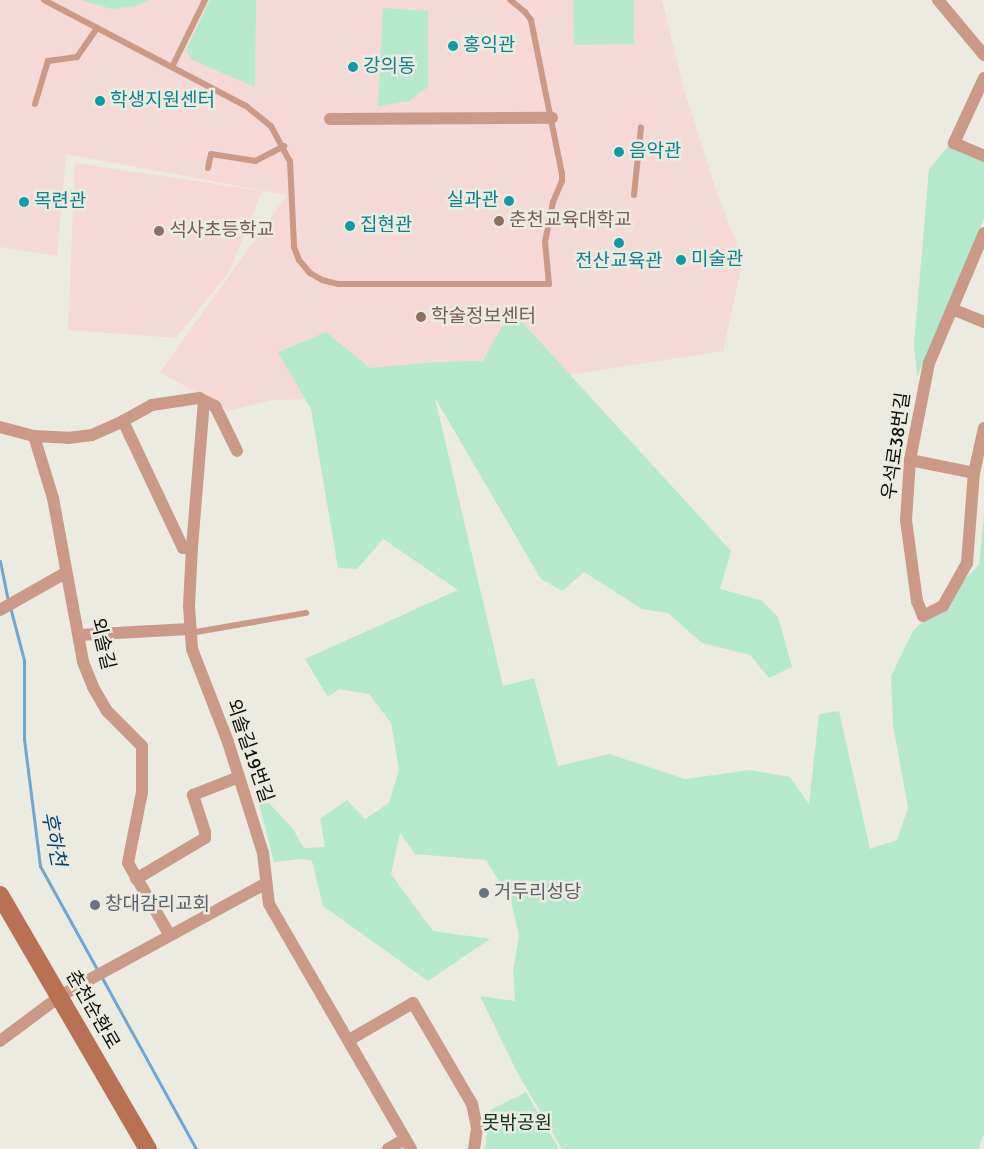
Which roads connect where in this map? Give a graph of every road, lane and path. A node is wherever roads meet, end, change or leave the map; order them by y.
1 (44, 0) edge
2 (205, 0) edge
3 (510, 0) edge
4 (938, 0) edge
5 (97, 28) junction
6 (984, 55) edge
7 (172, 67) junction
8 (984, 78) edge
9 (35, 104) dead end
10 (552, 118) junction
11 (330, 119) dead end
12 (641, 127) dead end
13 (284, 146) junction
14 (984, 156) edge
15 (208, 168) dead end
16 (634, 195) dead end
17 (984, 233) edge
18 (952, 309) junction
19 (984, 322) edge
20 (204, 401) junction
21 (123, 420) junction
22 (0, 428) edge
23 (984, 428) edge
24 (34, 436) junction
25 (237, 451) dead end
26 (910, 460) junction
27 (974, 472) junction
28 (192, 547) junction
29 (65, 573) junction
30 (0, 610) edge
31 (306, 613) dead end
32 (189, 631) junction
33 (79, 635) junction
34 (239, 777) junction
35 (136, 879) junction
36 (265, 884) junction
37 (0, 895) edge
38 (169, 934) junction
39 (60, 997) junction
40 (349, 1040) junction
41 (0, 1041) edge
42 (408, 1144) edge
43 (146, 1148) edge
44 (388, 1149) edge
45 (474, 1149) edge

1 - 5 lane
2 - 7 lane
3 - 10 lane
4 - 6 street
5 - 7 lane
5 - 9 lane
7 - 13 lane
8 - 14 street
10 - 11 street
10 - 13 lane
12 - 16 lane
13 - 15 lane
17 - 18 street, 우석로38번길
18 - 19 street
18 - 26 street, 우석로38번길
20 - 21 street
20 - 25 street
20 - 28 street, 외솔길19번길
21 - 24 street
21 - 28 street
22 - 24 street
23 - 27 street, 우석로38번길
24 - 29 street, 외솔길
26 - 27 street
26 - 27 street, 우석로38번길
28 - 32 street, 외솔길19번길
29 - 30 street
29 - 33 street, 외솔길
31 - 32 lane
32 - 33 street
32 - 34 street, 외솔길19번길
33 - 35 street, 외솔길
34 - 35 street
34 - 36 street, 외솔길19번길
35 - 38 street, 외솔길
36 - 38 street
36 - 40 street, 외솔길19번길
37 - 39 street, 춘천순환로
38 - 39 street
39 - 41 street
39 - 43 street, 춘천순환로
40 - 42 street, 외솔길19번길
40 - 45 street
42 - 44 street, 외솔길19번길

